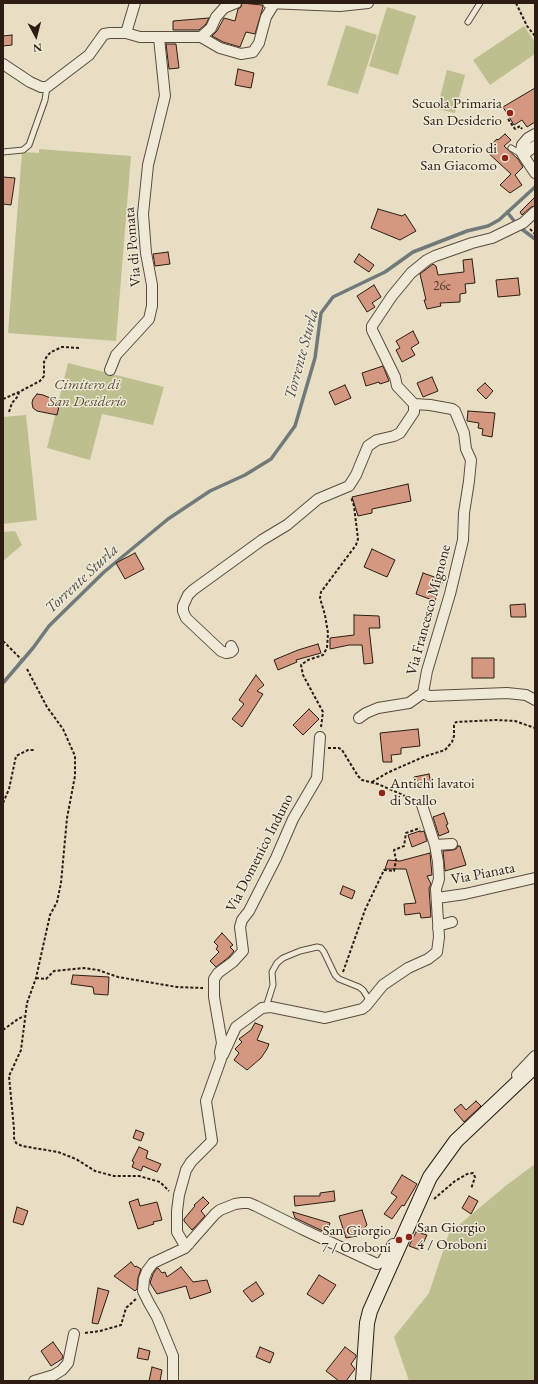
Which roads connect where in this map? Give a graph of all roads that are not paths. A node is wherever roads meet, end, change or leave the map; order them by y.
1 (135, 3) edge
2 (236, 3) edge
3 (271, 3) edge
4 (368, 3) edge
5 (480, 3) edge
6 (468, 22) dead end
7 (126, 32) junction
8 (200, 37) junction
9 (159, 38) junction
10 (3, 64) edge
11 (47, 88) junction
12 (531, 136) edge
13 (535, 146) edge
14 (511, 148) dead end
15 (3, 152) edge
16 (523, 155) junction
17 (535, 173) edge
18 (535, 212) edge
19 (110, 370) dead end
20 (414, 404) junction
21 (231, 646) dead end
22 (423, 693) junction
23 (535, 700) edge
24 (359, 718) dead end
25 (320, 742) road end
26 (422, 806) road end
27 (452, 844) dead end
28 (435, 845) junction
29 (535, 878) edge
30 (437, 898) junction
31 (452, 922) dead end
32 (438, 928) junction
33 (370, 1001) junction
34 (266, 1007) junction
35 (535, 1056) edge
36 (221, 1058) junction
37 (535, 1066) edge
38 (496, 1102) junction
39 (189, 1244) junction
40 (401, 1244) junction
41 (74, 1334) road end
42 (34, 1381) edge
43 (173, 1381) edge
44 (363, 1381) edge

1 - 7 street
2 - 8 street
3 - 4 street
3 - 8 street
5 - 6 lane
7 - 9 street
7 - 11 street
8 - 9 street
9 - 19 street, Via di Pomata
10 - 11 street
11 - 15 lane
12 - 16 street
13 - 16 street
14 - 16 lane
16 - 17 street
18 - 20 street
20 - 21 street
20 - 22 street, Via Francesco Mignone
22 - 23 street, Via Francesco Mignone
22 - 24 street, Via Francesco Mignone
25 - 36 street, Via Domenico Induno
26 - 28 street
27 - 28 street
28 - 30 street
29 - 30 street, Via Pianata
30 - 32 street
31 - 32 street
32 - 33 street
33 - 34 street
33 - 34 lane
34 - 36 street
35 - 38 street
36 - 39 street, Via Domenico Induno
37 - 38 street
38 - 40 street
39 - 40 street
39 - 43 street
40 - 44 street
41 - 42 street

